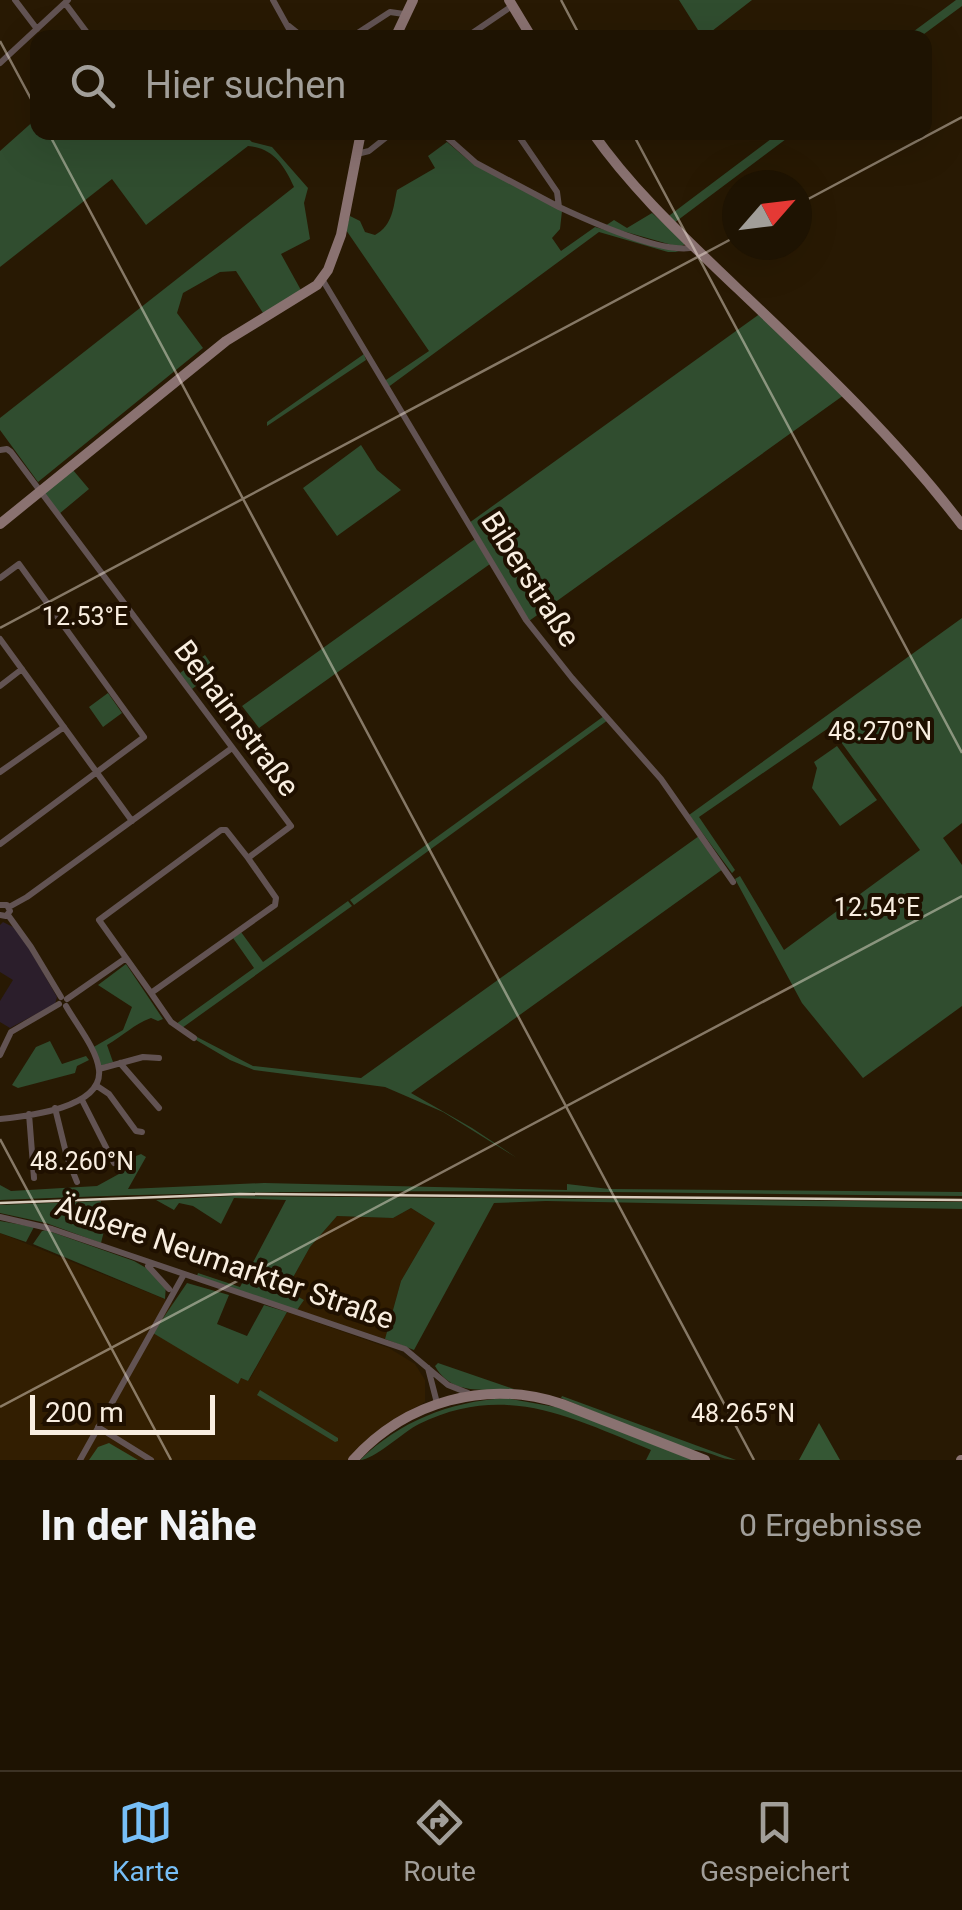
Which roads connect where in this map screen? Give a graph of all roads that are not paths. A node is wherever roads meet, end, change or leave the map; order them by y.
1 (15, 0) edge
2 (273, 0) edge
3 (414, 0) edge
4 (66, 2) edge
5 (511, 3) edge
6 (404, 14) junction
7 (286, 23) junction
8 (37, 29) joint
9 (85, 30) edge
10 (290, 30) edge
11 (294, 30) edge
12 (364, 30) edge
13 (397, 30) edge
14 (476, 30) edge
15 (527, 30) edge
16 (30, 35) edge
17 (0, 63) edge
18 (358, 140) edge
19 (383, 140) edge
20 (449, 140) edge
21 (521, 140) edge
22 (598, 140) edge
23 (356, 155) junction
24 (559, 207) junction
25 (695, 247) junction
26 (322, 279) junction
27 (0, 450) edge
28 (38, 492) junction
29 (0, 524) edge
30 (962, 525) edge
31 (0, 578) edge
32 (0, 639) edge
33 (22, 670) junction
34 (0, 686) edge
35 (64, 727) junction
36 (232, 748) junction
37 (0, 772) edge
38 (98, 773) junction
39 (132, 822) junction
40 (0, 844) edge
41 (248, 858) junction
42 (734, 882) dead end
43 (2, 911) edge
44 (126, 958) junction
45 (151, 993) junction
46 (63, 1001) junction
47 (194, 1038) dead end
48 (0, 1054) edge
49 (159, 1058) dead end
50 (120, 1063) junction
51 (99, 1068) junction
52 (98, 1086) junction
53 (82, 1100) junction
54 (55, 1108) junction
55 (159, 1108) dead end
56 (29, 1114) junction
57 (0, 1119) edge
58 (142, 1132) dead end
59 (114, 1164) dead end
60 (34, 1178) dead end
61 (78, 1182) dead end
62 (0, 1217) edge
63 (143, 1262) junction
64 (179, 1274) junction
65 (169, 1290) junction
66 (166, 1304) junction
67 (428, 1367) junction
68 (440, 1378) junction
69 (474, 1394) junction
70 (441, 1402) junction
71 (98, 1427) junction
72 (80, 1460) edge
73 (152, 1460) edge
74 (353, 1460) edge
75 (705, 1460) edge

1 - 8 street
2 - 7 street
3 - 6 street
4 - 8 street
4 - 9 street
5 - 14 street
5 - 15 street
6 - 12 street
6 - 13 street
7 - 10 street
7 - 11 street
16 - 17 street
18 - 23 street
19 - 23 street
20 - 24 street
21 - 24 street
22 - 25 street
23 - 26 street
24 - 25 street
25 - 30 street
26 - 28 street
26 - 42 street, Biberstraße
27 - 28 street, Behaimstraße
28 - 29 street
28 - 36 street, Behaimstraße
31 - 38 street
32 - 33 street
33 - 34 street
33 - 35 street
35 - 37 street
35 - 38 street
36 - 39 street
36 - 41 street, Behaimstraße
38 - 39 street
38 - 40 street
39 - 43 street
41 - 44 street
41 - 45 street
43 - 46 street
44 - 45 street
44 - 46 street
45 - 47 street
46 - 48 street
46 - 51 street
49 - 50 street
50 - 51 street
50 - 55 street
51 - 52 street
52 - 53 street
52 - 58 street
53 - 54 street
53 - 59 street
54 - 56 street
54 - 61 street
56 - 57 street
56 - 60 street
62 - 63 street, Äußere Neumarkter Straße
63 - 64 street, Äußere Neumarkter Straße
63 - 65 street
64 - 65 street
64 - 66 street
64 - 67 street, Äußere Neumarkter Straße
65 - 66 street
66 - 71 street
67 - 68 street, Äußere Neumarkter Straße
67 - 70 street
68 - 69 street, Äußere Neumarkter Straße
68 - 70 street
69 - 70 street, Äußere Neumarkter Straße
69 - 75 street, Äußere Neumarkter Straße
70 - 74 street, Äußere Neumarkter Straße
71 - 72 street
71 - 73 street

